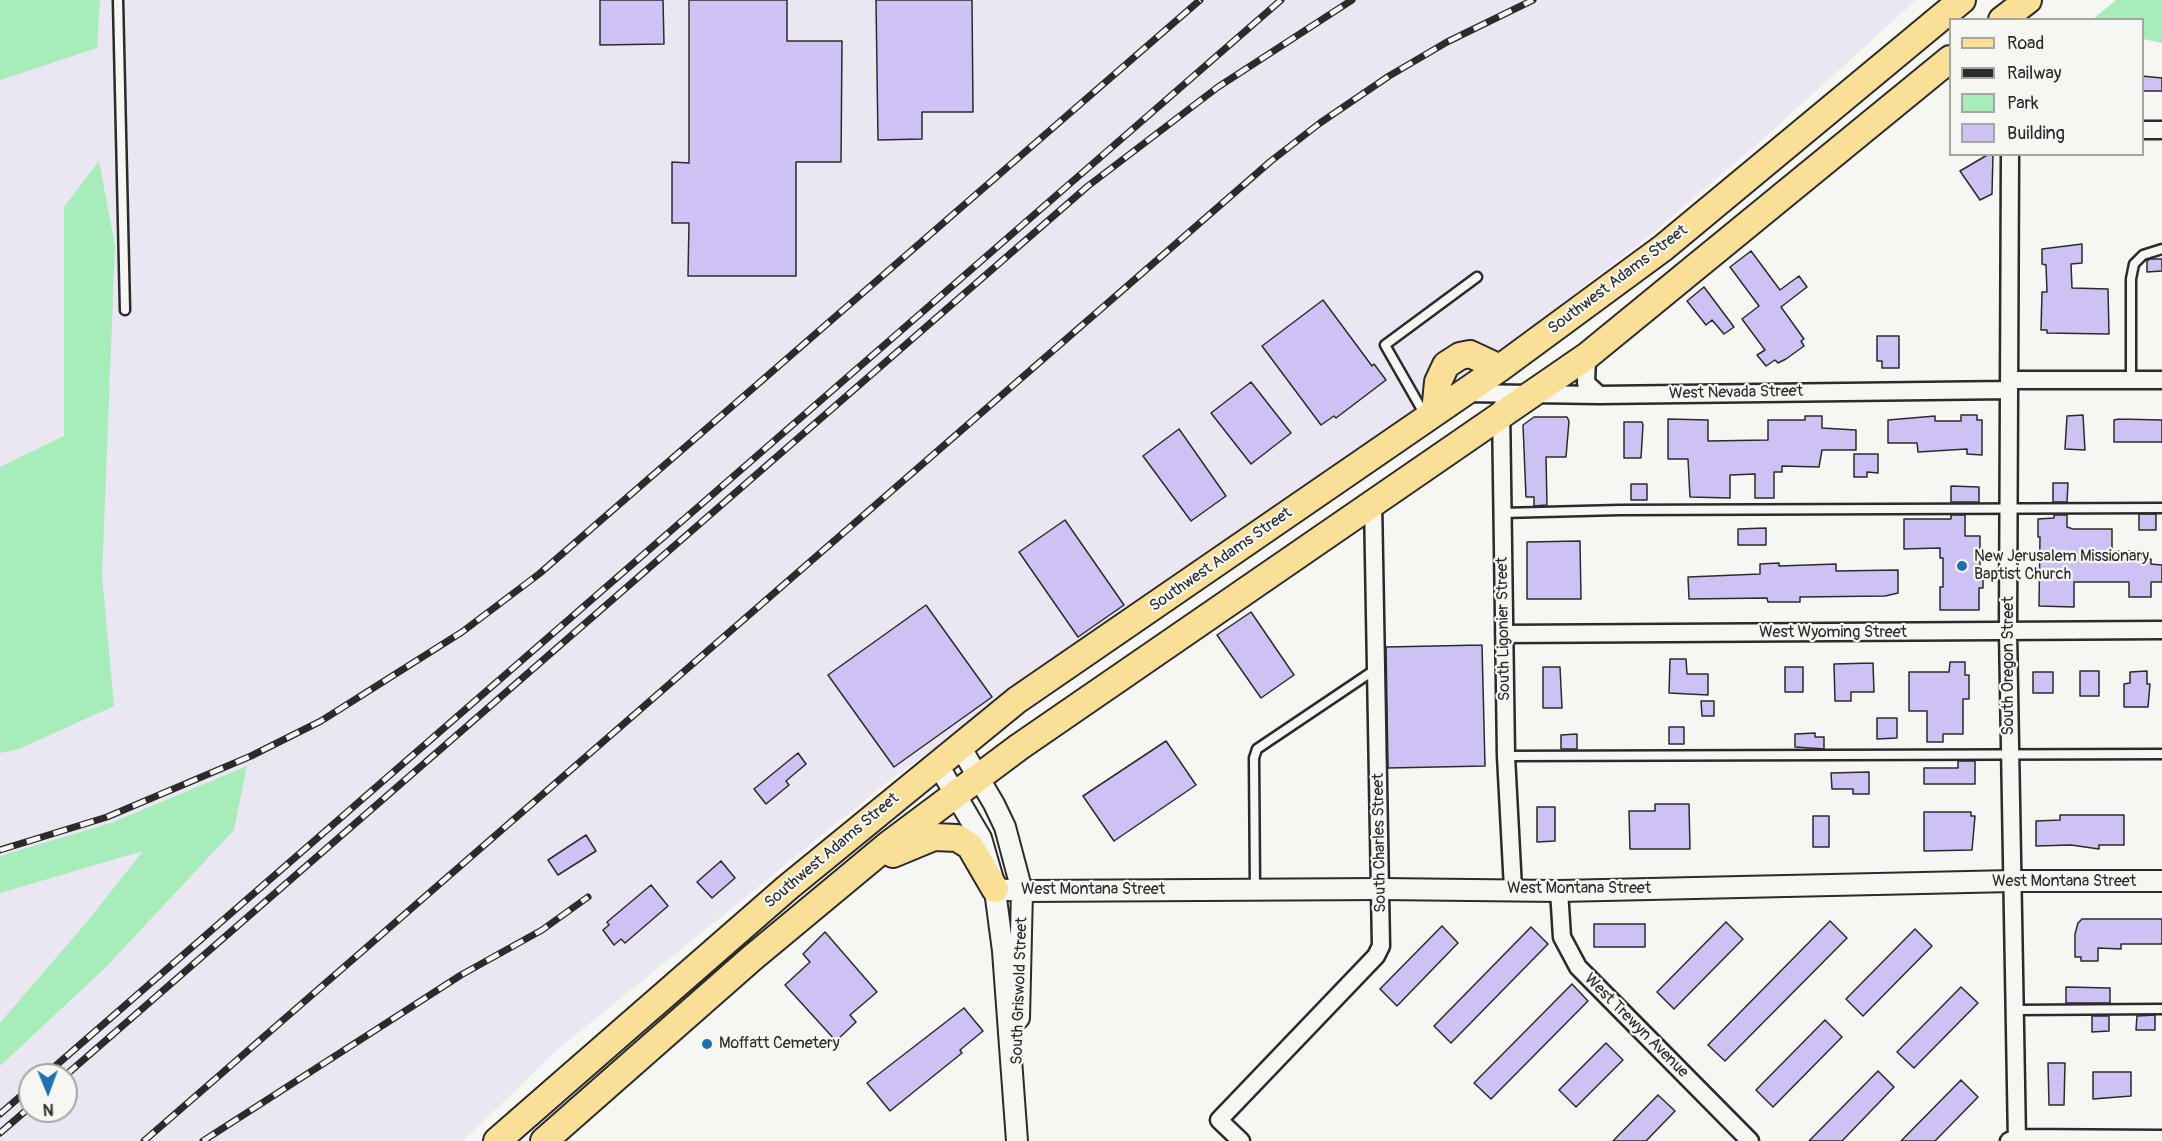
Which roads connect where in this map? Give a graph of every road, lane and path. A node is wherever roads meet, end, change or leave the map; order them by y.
1 (118, 0) edge
2 (1962, 0) edge
3 (2028, 0) edge
4 (2005, 18) edge
5 (1949, 60) edge
6 (2144, 130) edge
7 (2162, 130) edge
8 (2010, 156) edge
9 (2162, 249) edge
10 (1477, 277) dead end
11 (125, 310) dead end
12 (1587, 356) junction
13 (1500, 368) junction
14 (2131, 380) junction
15 (2162, 380) edge
16 (2009, 385) junction
17 (1463, 393) junction
18 (1529, 395) junction
19 (1599, 395) junction
20 (1501, 404) junction
21 (1431, 415) junction
22 (1373, 502) junction
23 (2162, 508) edge
24 (2009, 509) junction
25 (1502, 513) junction
26 (2162, 630) edge
27 (2008, 632) junction
28 (1504, 634) junction
29 (1376, 669) junction
30 (961, 748) junction
31 (2010, 754) junction
32 (2162, 754) edge
33 (1506, 756) junction
34 (938, 765) junction
35 (978, 777) junction
36 (956, 793) junction
37 (2013, 881) junction
38 (2162, 881) edge
39 (995, 889) junction
40 (1381, 889) junction
41 (1513, 889) junction
42 (1256, 890) junction
43 (1022, 891) junction
44 (1559, 891) junction
45 (822, 898) junction
46 (2162, 1009) edge
47 (2015, 1010) junction
48 (1016, 1105) junction
49 (2162, 1138) edge
50 (2014, 1140) edge
51 (497, 1141) edge
52 (543, 1141) edge
53 (1017, 1141) edge
54 (1241, 1141) edge
55 (1750, 1141) edge

1 - 11 lane
2 - 13 main road, Southwest Adams Street
3 - 4 main road
5 - 12 main road, Southwest Adams Street
6 - 7 street
8 - 16 street, South Oregon Street
9 - 14 lane
10 - 21 lane
12 - 18 main road, Southwest Adams Street
12 - 19 street
13 - 17 main road, Southwest Adams Street
13 - 20 street, South Ligonier Street
13 - 21 main road
14 - 15 street, West Nevada Street
14 - 16 street, West Nevada Street
16 - 19 street, West Nevada Street
16 - 24 street, South Oregon Street
17 - 20 street
17 - 21 main road, Southwest Adams Street
18 - 19 street, West Nevada Street
18 - 20 main road, Southwest Adams Street
20 - 22 main road, Southwest Adams Street
20 - 25 street, South Ligonier Street
21 - 30 main road, Southwest Adams Street
22 - 29 street, South Charles Street
22 - 35 main road, Southwest Adams Street
23 - 24 lane
24 - 25 lane
24 - 27 street, South Oregon Street
25 - 28 street, South Ligonier Street
26 - 27 street, West Wyoming Street
27 - 28 street, West Wyoming Street
27 - 31 street, South Oregon Street
28 - 33 street, South Ligonier Street
29 - 40 street, South Charles Street
29 - 42 lane
30 - 34 main road, Southwest Adams Street
30 - 35 street, South Griswold Street
31 - 32 lane
31 - 33 lane
31 - 37 street, South Oregon Street
33 - 41 street, South Ligonier Street
34 - 36 street, South Griswold Street
34 - 51 main road, Southwest Adams Street
35 - 36 main road, Southwest Adams Street
35 - 43 street, South Griswold Street
36 - 39 street, South Griswold Street
36 - 45 main road, Southwest Adams Street
37 - 38 street, West Montana Street
37 - 44 street, West Montana Street
37 - 47 street, South Oregon Street
39 - 43 street, West Montana Street
39 - 45 main road
39 - 48 street, South Griswold Street
40 - 41 street, West Montana Street
40 - 42 street, West Montana Street
40 - 54 street, South Charles Street
41 - 44 street, West Montana Street
42 - 43 street, West Montana Street
43 - 48 street, South Griswold Street
44 - 55 street, West Trewyn Avenue
45 - 52 main road, Southwest Adams Street
46 - 47 lane
47 - 50 street, South Oregon Street
48 - 53 street, South Griswold Street
49 - 50 street

